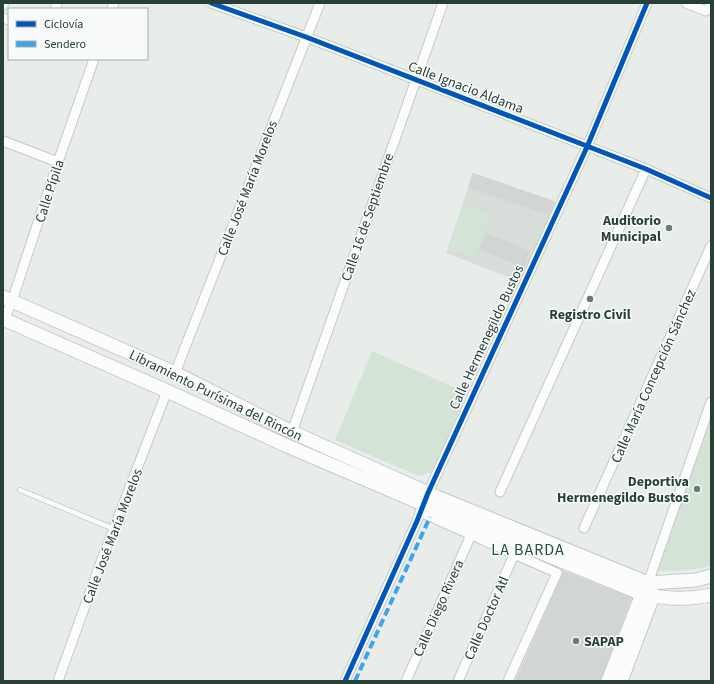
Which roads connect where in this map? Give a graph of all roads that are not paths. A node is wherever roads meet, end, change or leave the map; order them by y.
1 (211, 3) edge
2 (320, 3) edge
3 (443, 3) edge
4 (647, 3) edge
5 (686, 3) edge
6 (711, 4) edge
7 (306, 37) junction
8 (94, 60) edge
9 (416, 80) junction
10 (3, 141) edge
11 (587, 147) junction
12 (58, 162) junction
13 (646, 169) junction
14 (711, 198) edge
15 (711, 246) edge
16 (8, 299) edge
17 (3, 321) edge
18 (175, 373) junction
19 (167, 391) junction
20 (711, 402) edge
21 (292, 432) junction
22 (20, 490) dead end
23 (500, 492) dead end
24 (424, 503) junction
25 (114, 528) junction
26 (584, 528) dead end
27 (471, 535) junction
28 (514, 555) junction
29 (711, 576) edge
30 (648, 591) junction
31 (711, 595) edge
32 (58, 681) edge
33 (345, 681) edge
34 (406, 681) edge
35 (458, 681) edge
36 (508, 681) edge
37 (608, 681) edge
38 (622, 681) edge

1 - 7 street, Calle Ignacio Aldama
2 - 7 street, Calle José María Morelos
3 - 9 street, Calle 16 de Septiembre
4 - 11 street, Calle Hermenegildo Bustos
5 - 6 street
7 - 9 street, Calle Ignacio Aldama
7 - 18 street, Calle José María Morelos
8 - 12 street, Calle Pípila
9 - 11 street, Calle Ignacio Aldama
9 - 21 street, Calle 16 de Septiembre
10 - 12 street
11 - 13 street, Calle Ignacio Aldama
11 - 24 street, Calle Hermenegildo Bustos
12 - 16 street, Calle Pípila
13 - 14 street, Calle Ignacio Aldama
13 - 23 street
15 - 26 street, Calle María Concepción Sánchez
16 - 17 street, Calle Pípila
16 - 18 main road, Libramiento Purísima del Rincón
17 - 19 main road, Libramiento Purísima del Rincón
18 - 21 main road, Libramiento Purísima del Rincón
19 - 24 main road, Libramiento Purísima del Rincón
19 - 25 street, Calle José María Morelos
20 - 30 street
21 - 24 main road, Libramiento Purísima del Rincón
22 - 25 lane
24 - 27 street
24 - 30 main road
24 - 33 street, Calle Hermenegildo Bustos
25 - 32 street, Calle José María Morelos
27 - 28 street
27 - 34 street, Calle Diego Rivera
28 - 35 street, Calle Doctor Atl
28 - 36 street
29 - 30 main road
30 - 31 main road
30 - 37 main road
30 - 38 main road

